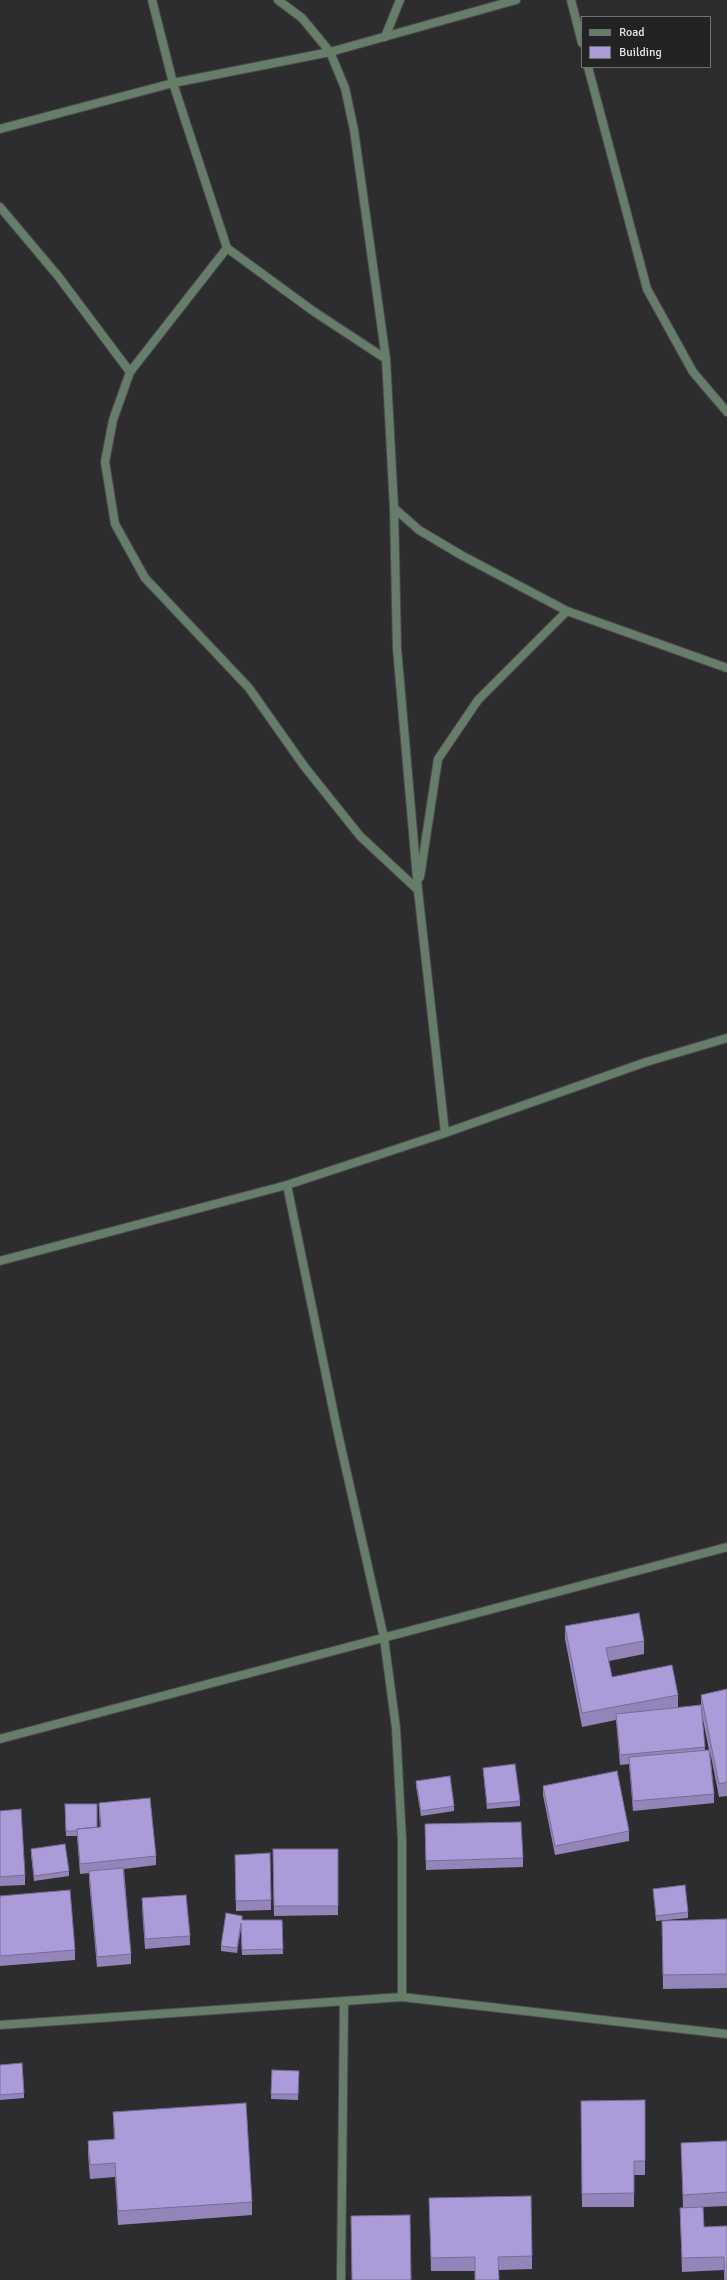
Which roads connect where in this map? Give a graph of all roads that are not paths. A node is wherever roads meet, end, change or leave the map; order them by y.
1 (152, 0) edge
2 (278, 0) edge
3 (400, 0) edge
4 (516, 0) edge
5 (571, 0) edge
6 (385, 37) junction
7 (581, 39) edge
8 (330, 52) junction
9 (588, 68) edge
10 (173, 83) junction
11 (0, 129) edge
12 (0, 206) edge
13 (227, 248) junction
14 (386, 359) junction
15 (130, 372) junction
16 (727, 412) edge
17 (394, 508) junction
18 (567, 611) junction
19 (727, 668) edge
20 (418, 890) junction
21 (727, 1038) edge
22 (445, 1133) junction
23 (286, 1185) junction
24 (0, 1261) edge
25 (727, 1547) edge
26 (384, 1638) junction
27 (0, 1739) edge
28 (402, 1997) junction
29 (344, 2001) junction
30 (0, 2025) edge
31 (727, 2034) edge
32 (341, 2280) edge

1 - 10 street
2 - 8 street
3 - 6 street
4 - 6 street
5 - 7 street
6 - 8 street
8 - 10 street
8 - 14 street
9 - 16 street
10 - 11 street
10 - 13 street
12 - 15 street
13 - 14 street
13 - 15 street
14 - 17 street
15 - 20 street
17 - 18 street
17 - 20 street
18 - 19 street
18 - 20 street
20 - 22 street
21 - 22 street
22 - 23 street
23 - 24 street
23 - 26 street
25 - 26 street
26 - 27 street
26 - 28 street
28 - 29 street
28 - 31 street
29 - 30 street
29 - 32 street

